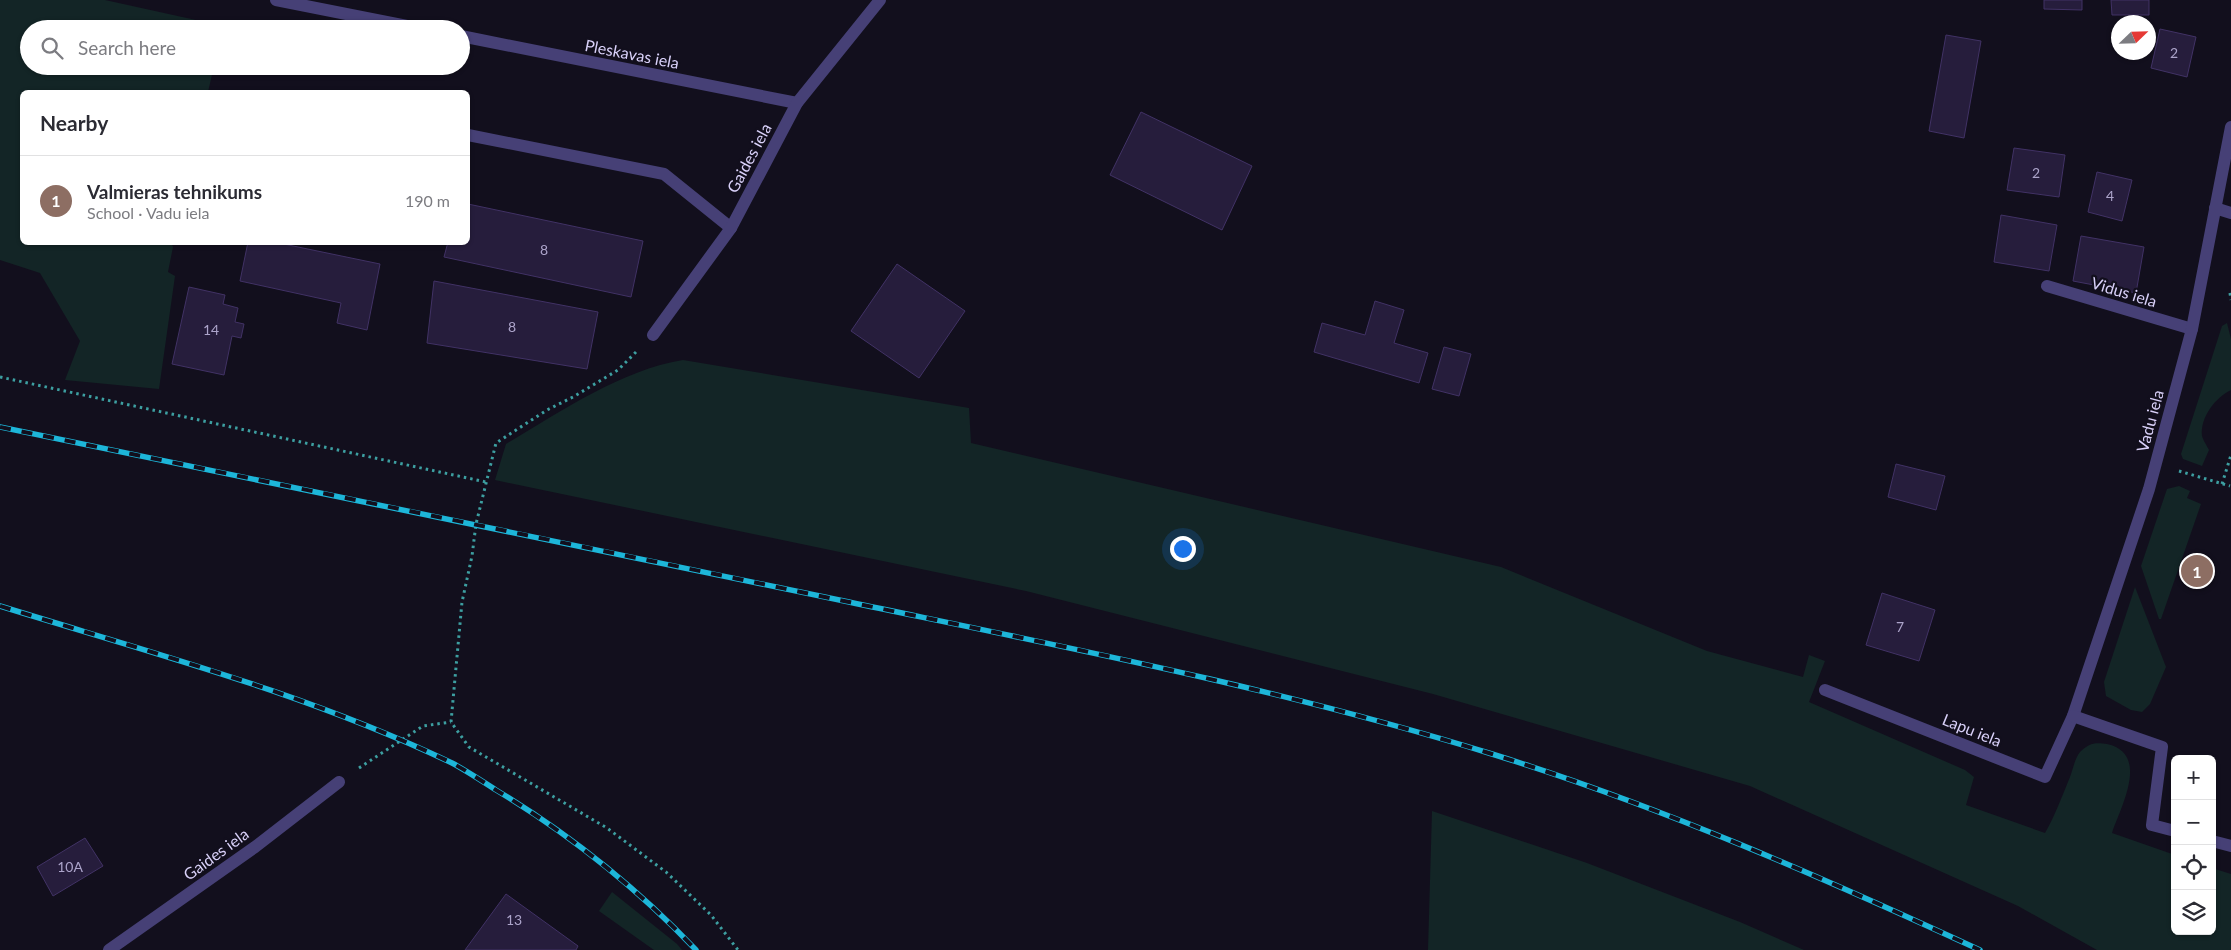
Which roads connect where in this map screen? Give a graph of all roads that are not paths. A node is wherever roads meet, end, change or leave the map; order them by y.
1 (276, 0) edge
2 (880, 0) edge
3 (377, 20) edge
4 (470, 38) edge
5 (797, 102) junction
6 (2231, 127) edge
7 (470, 135) edge
8 (2215, 208) junction
9 (2231, 213) edge
10 (731, 228) junction
11 (2047, 286) dead end
12 (2192, 329) junction
13 (653, 335) road end
14 (1826, 690) dead end
15 (2073, 716) junction
16 (339, 782) road end
17 (2171, 830) edge
18 (2216, 842) edge
19 (2231, 846) edge
20 (116, 948) edge

1 - 3 street
2 - 5 street, Gaides iela
4 - 5 street, Pleskavas iela
5 - 10 street, Gaides iela
6 - 8 street, Vadu iela
7 - 10 street
8 - 9 street
8 - 12 street, Vadu iela
10 - 13 street, Gaides iela
11 - 12 street, Vidus iela
12 - 15 street, Vadu iela
14 - 15 street, Lapu iela
15 - 17 street
16 - 20 street, Gaides iela
18 - 19 street

